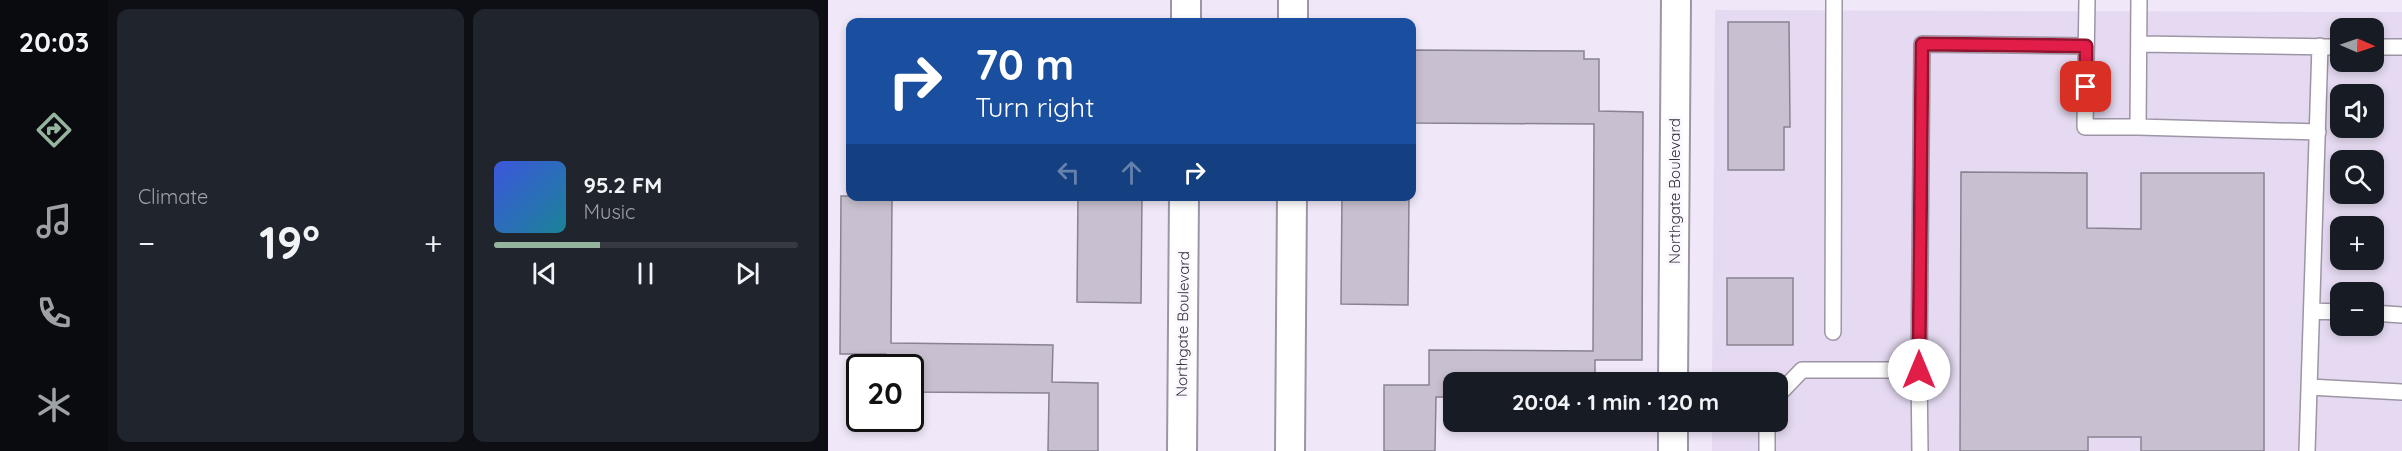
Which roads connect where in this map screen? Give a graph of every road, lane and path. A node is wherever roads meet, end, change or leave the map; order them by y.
1 (1186, 0) edge
2 (1293, 0) edge
3 (1676, 0) edge
4 (1834, 0) edge
5 (2087, 0) edge
6 (2139, 0) edge
7 (1186, 18) edge
8 (1293, 18) edge
9 (2140, 44) junction
10 (2086, 46) junction
11 (2320, 46) junction
12 (2330, 46) edge
13 (2384, 47) edge
14 (2402, 48) edge
15 (2138, 127) junction
16 (2318, 132) junction
17 (1184, 201) edge
18 (1292, 201) edge
19 (2312, 311) junction
20 (2330, 312) edge
21 (2384, 314) edge
22 (2402, 315) edge
23 (1833, 332) dead end
24 (1919, 370) junction
25 (1673, 372) edge
26 (1788, 385) edge
27 (2309, 387) junction
28 (2402, 392) edge
29 (1673, 432) edge
30 (1767, 432) edge
31 (1182, 451) edge
32 (1290, 451) edge
33 (1672, 451) edge
34 (1767, 451) edge
35 (1920, 451) edge
36 (2307, 451) edge

1 - 7 street
2 - 8 street
3 - 25 street, Northgate Boulevard
4 - 23 lane
5 - 10 lane
6 - 9 lane
9 - 11 lane
9 - 15 lane
10 - 15 lane
10 - 24 lane
11 - 12 lane
11 - 16 lane
13 - 14 lane
15 - 16 lane
16 - 19 lane
17 - 31 street, Northgate Boulevard
18 - 32 street
19 - 20 lane
19 - 27 lane
21 - 22 lane
24 - 26 lane
24 - 35 lane
27 - 28 lane
27 - 36 lane
29 - 33 street
30 - 34 lane

